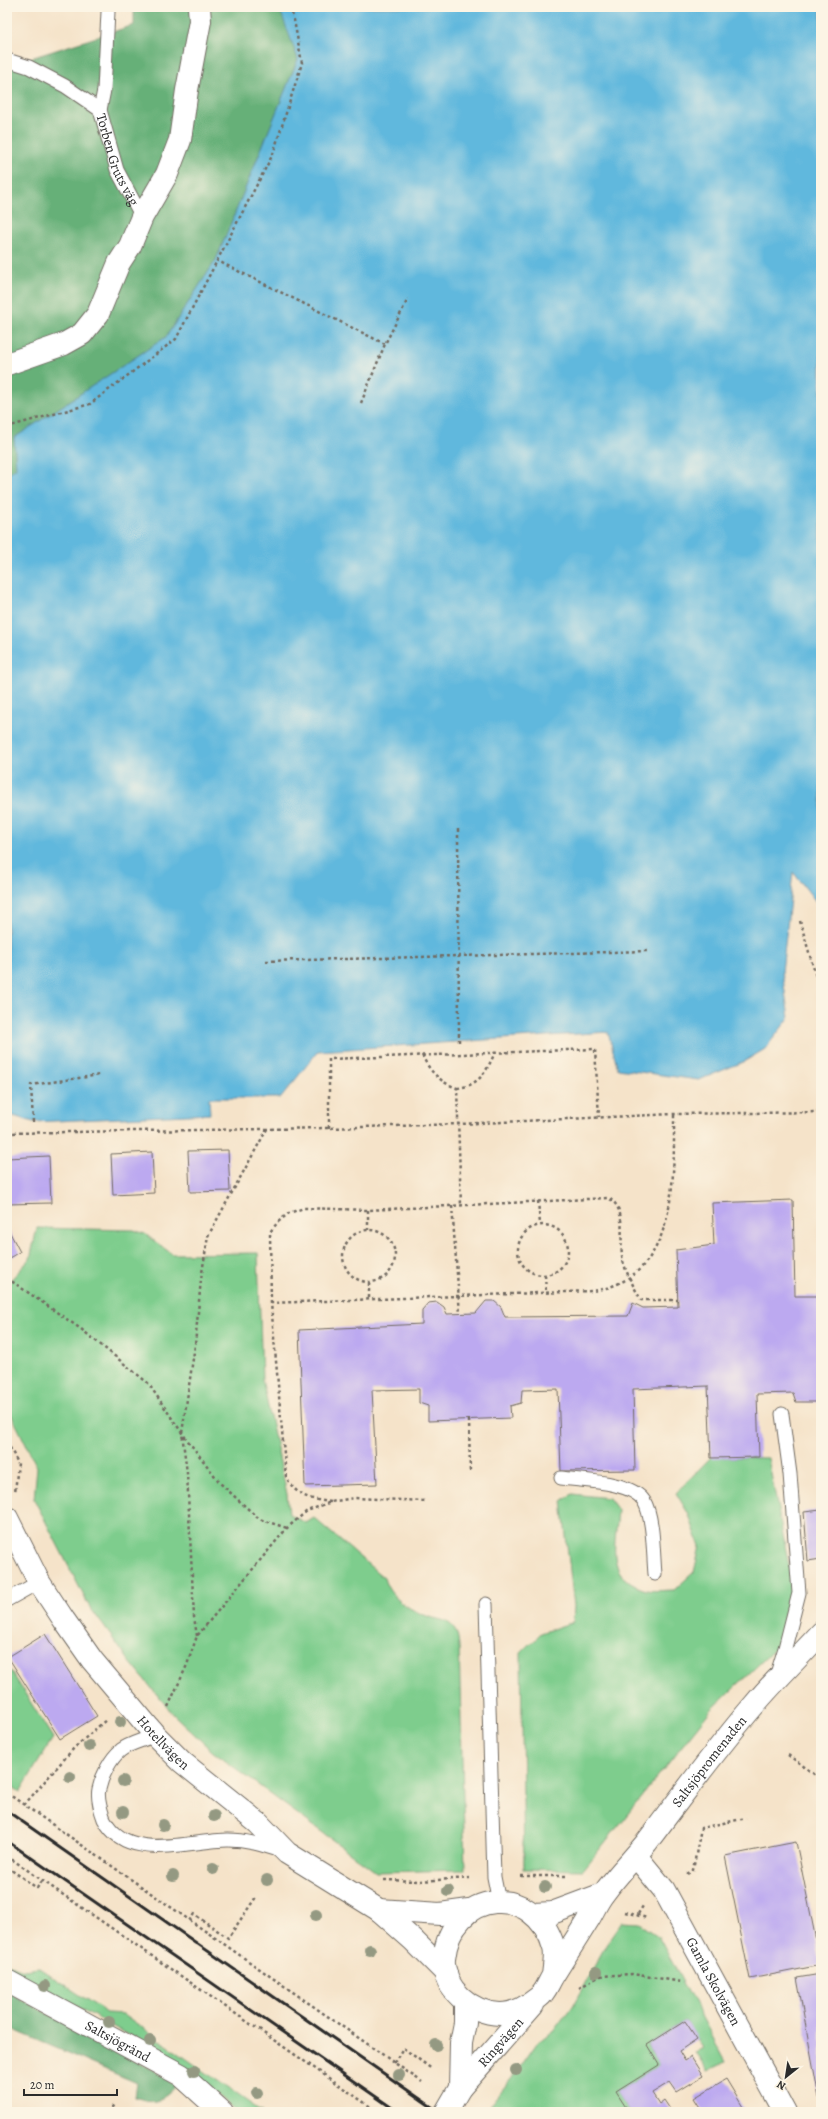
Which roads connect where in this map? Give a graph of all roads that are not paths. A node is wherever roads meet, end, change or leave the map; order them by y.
1 (199, 7) edge
2 (108, 12) dead end
3 (7, 60) edge
4 (100, 110) junction
5 (142, 217) junction
6 (7, 364) edge
7 (782, 1414) dead end
8 (561, 1478) dead end
9 (7, 1518) edge
10 (655, 1574) dead end
11 (39, 1582) junction
12 (7, 1600) edge
13 (486, 1604) dead end
14 (821, 1633) edge
15 (774, 1684) junction
16 (155, 1735) junction
17 (287, 1853) junction
18 (636, 1856) junction
19 (603, 1894) junction
20 (499, 1902) junction
21 (379, 1910) junction
22 (469, 1910) junction
23 (534, 1914) junction
24 (446, 1973) junction
25 (553, 1975) junction
26 (7, 1982) edge
27 (542, 1995) junction
28 (466, 2002) junction
29 (460, 2088) junction
30 (222, 2112) edge
31 (446, 2112) edge
32 (785, 2112) edge

1 - 5 street, Torben Gruts väg
2 - 4 lane
3 - 4 lane, Torben Gruts väg
4 - 5 lane, Torben Gruts väg
5 - 6 street, Torben Gruts väg
7 - 15 lane
8 - 10 lane
9 - 11 street, Hotellvägen
11 - 12 lane
11 - 16 street, Hotellvägen
13 - 20 lane
14 - 15 street, Saltsjöpromenaden
15 - 18 street, Saltsjöpromenaden
16 - 17 street, Hotellvägen
16 - 17 lane
17 - 21 street, Hotellvägen
18 - 19 street, Saltsjöpromenaden
18 - 32 street, Gamla Skolvägen
19 - 23 street, Saltsjöpromenaden
19 - 25 street, Saltsjöpromenaden
20 - 22 street
20 - 23 street
21 - 22 street, Hotellvägen
21 - 24 street, Hotellvägen
22 - 24 street
23 - 25 street
24 - 28 street
25 - 27 street
26 - 30 street, Saltsjögränd
27 - 28 street
27 - 29 street, Ringvägen
28 - 29 street, Ringvägen
29 - 31 street, Ringvägen

